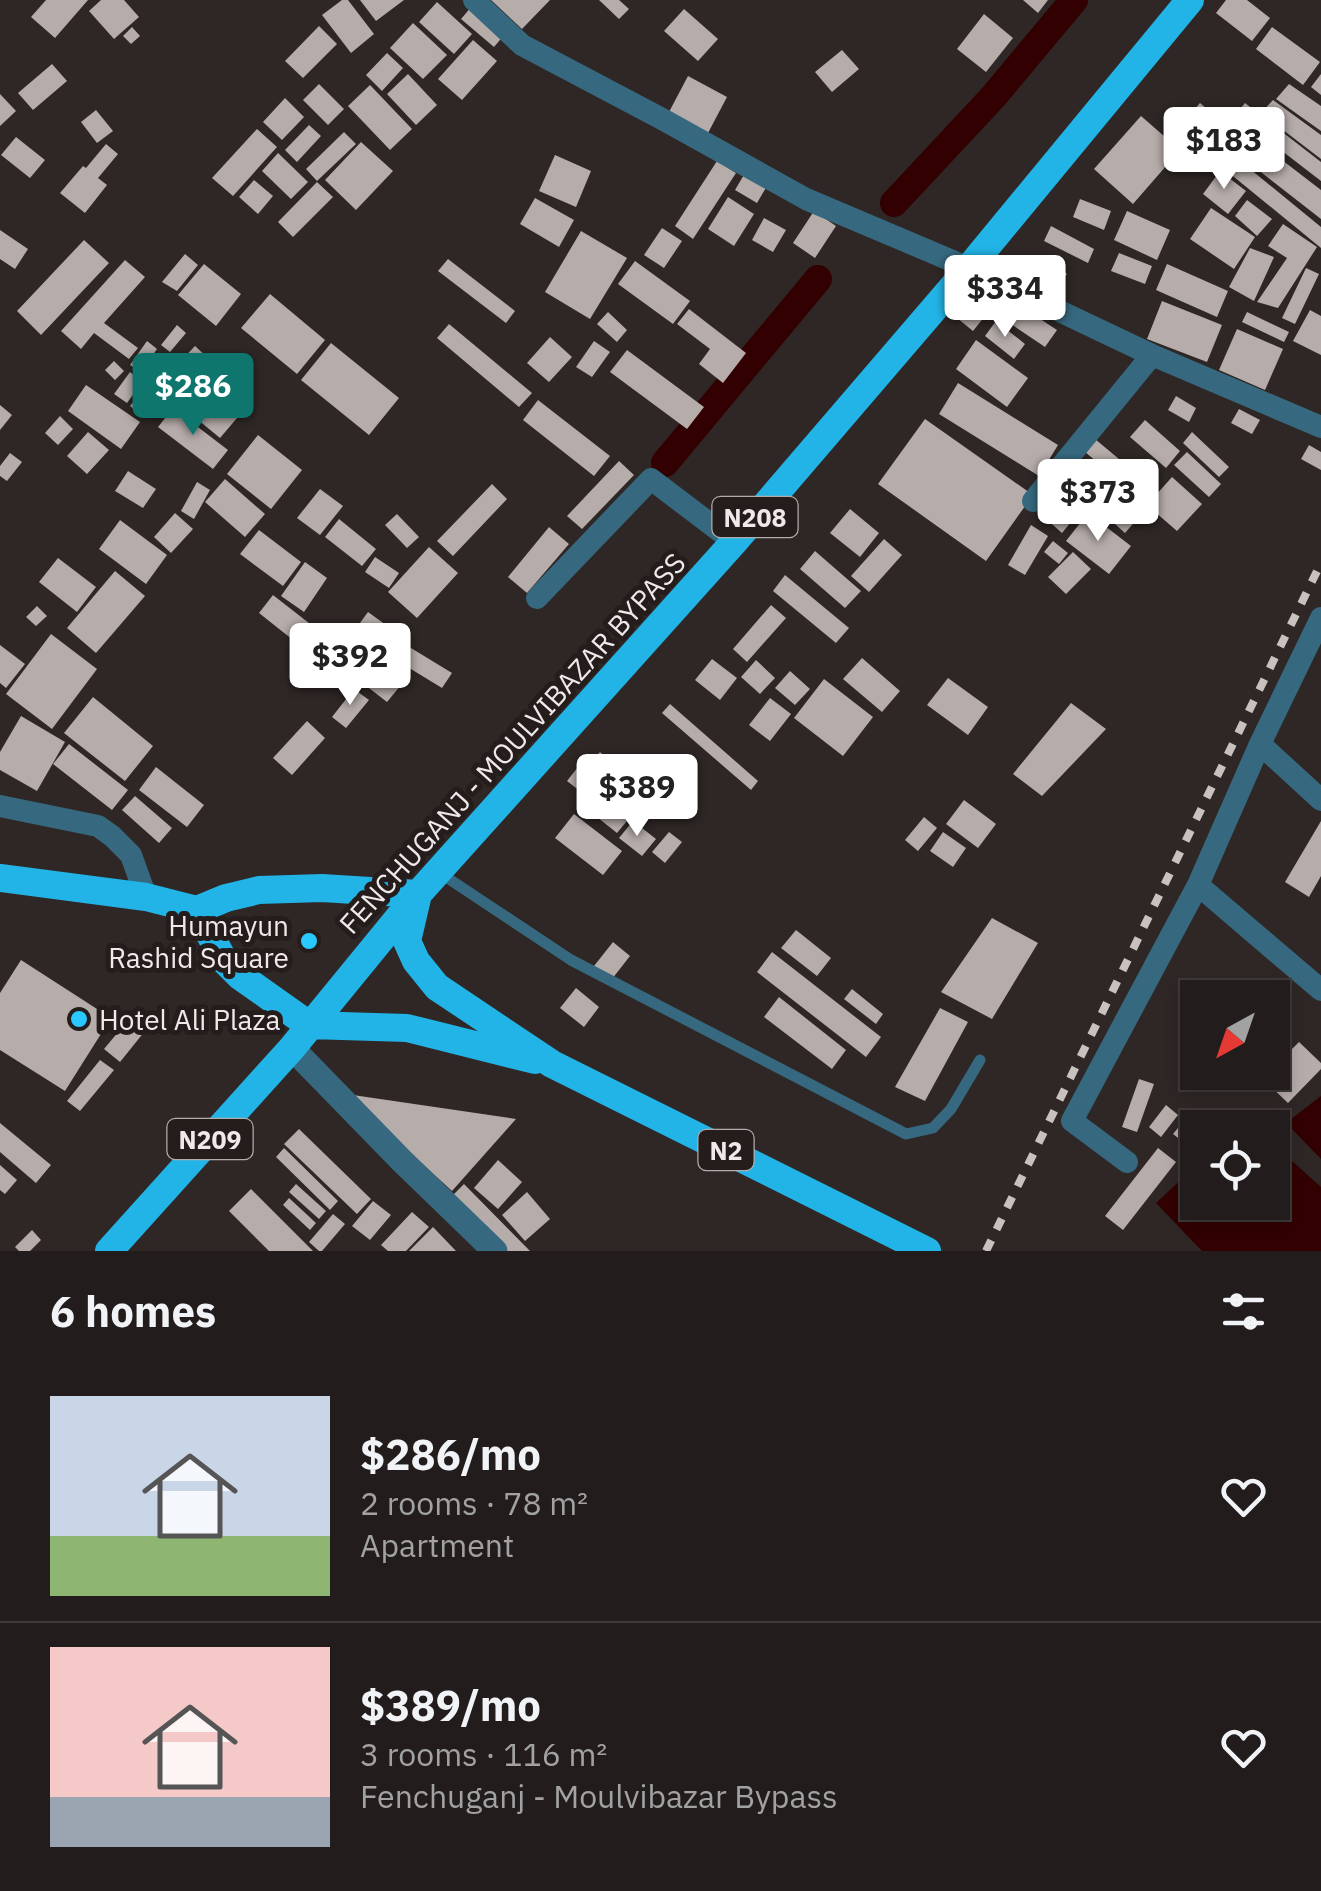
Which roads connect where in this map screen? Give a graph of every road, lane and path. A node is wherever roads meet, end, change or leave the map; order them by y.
1 (474, 0) edge
2 (1190, 0) edge
3 (969, 268) junction
4 (1152, 356) junction
5 (1321, 427) edge
6 (1033, 502) dead end
7 (734, 542) junction
8 (537, 598) dead end
9 (1321, 618) edge
10 (1260, 744) junction
11 (1321, 800) edge
12 (0, 806) edge
13 (438, 871) junction
14 (0, 878) edge
15 (1198, 884) junction
16 (418, 894) junction
17 (146, 897) junction
18 (197, 910) junction
19 (1321, 990) edge
20 (309, 1025) junction
21 (292, 1048) junction
22 (980, 1060) dead end
23 (552, 1064) junction
24 (1127, 1162) dead end
25 (110, 1251) edge
26 (496, 1251) edge
27 (927, 1251) edge

1 - 3 street
2 - 3 highway, FENCHUGANJ - MOULVIBAZAR BYPASS / N208
3 - 4 street
3 - 7 highway, FENCHUGANJ - MOULVIBAZAR BYPASS / N208
4 - 5 street
4 - 6 street
7 - 8 street
7 - 13 highway, FENCHUGANJ - MOULVIBAZAR BYPASS / N208
9 - 10 street
10 - 11 street
10 - 15 street
12 - 17 street
13 - 16 highway, FENCHUGANJ - MOULVIBAZAR BYPASS / N208
13 - 22 lane
14 - 17 highway
15 - 19 street
15 - 24 street
16 - 18 highway
16 - 20 highway, FENCHUGANJ - MOULVIBAZAR BYPASS / N208
16 - 23 highway, N2
17 - 18 highway
18 - 20 highway
20 - 21 highway, N209
20 - 23 highway, N2
21 - 25 highway, N209
21 - 26 street
23 - 27 highway, N2

